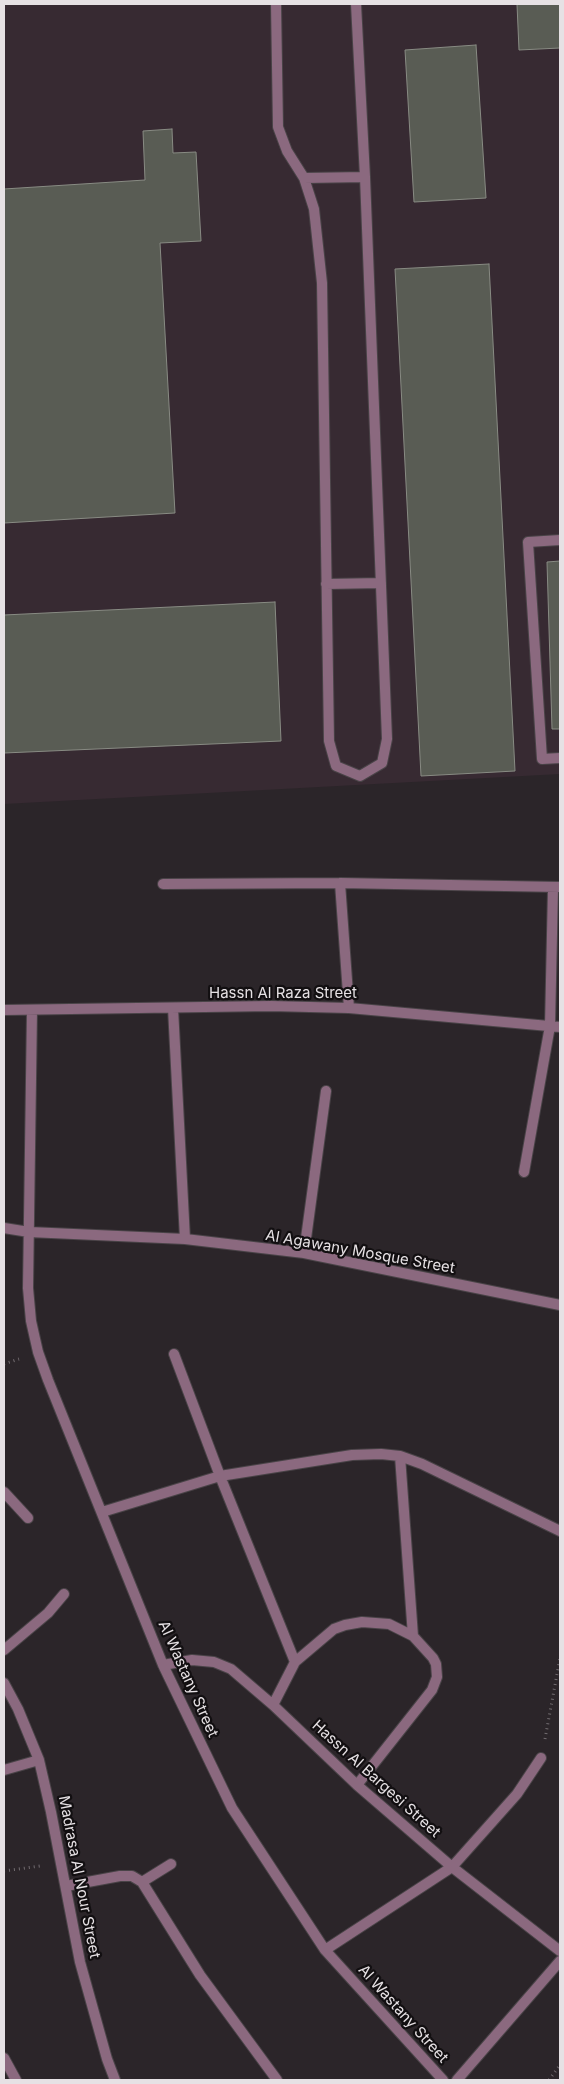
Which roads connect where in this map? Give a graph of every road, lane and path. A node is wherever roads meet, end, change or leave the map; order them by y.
1 (276, 4) edge
2 (356, 4) edge
3 (365, 177) junction
4 (304, 178) junction
5 (560, 540) edge
6 (381, 583) junction
7 (326, 584) junction
8 (560, 758) edge
9 (340, 882) junction
10 (163, 884) dead end
11 (557, 887) edge
12 (173, 1008) junction
13 (349, 1008) junction
14 (4, 1010) edge
15 (32, 1010) junction
16 (555, 1026) edge
17 (326, 1091) dead end
18 (524, 1172) dead end
19 (4, 1228) edge
20 (29, 1232) junction
21 (185, 1239) junction
22 (304, 1253) junction
23 (560, 1305) edge
24 (174, 1354) dead end
25 (400, 1456) junction
26 (220, 1476) junction
27 (4, 1492) edge
28 (102, 1512) junction
29 (28, 1518) dead end
30 (560, 1531) edge
31 (64, 1594) dead end
32 (413, 1636) junction
33 (4, 1650) edge
34 (560, 1658) edge
35 (295, 1662) junction
36 (163, 1665) junction
37 (4, 1682) edge
38 (273, 1705) junction
39 (541, 1758) joint
40 (39, 1760) junction
41 (4, 1770) edge
42 (357, 1785) junction
43 (62, 1864) junction
44 (171, 1864) dead end
45 (452, 1867) junction
46 (4, 1871) edge
47 (142, 1882) junction
48 (66, 1886) junction
49 (325, 1950) junction
50 (560, 1951) edge
51 (560, 1961) edge
52 (4, 2058) edge
53 (560, 2065) edge
54 (16, 2080) edge
55 (115, 2080) edge
56 (277, 2080) edge
57 (443, 2080) edge
58 (457, 2080) edge
59 (549, 2080) edge

1 - 4 street
2 - 3 street
3 - 4 street
3 - 6 street
4 - 7 street
5 - 8 street
6 - 7 street
6 - 7 street
9 - 10 street
9 - 11 street
9 - 13 street
11 - 16 street
12 - 13 street, Hassn Al Raza Street
12 - 15 street, Hassn Al Raza Street
12 - 21 street
13 - 16 street, Hassn Al Raza Street
14 - 15 street, Hassn Al Raza Street
15 - 20 street, Al Wastany Street
16 - 18 street
17 - 22 street
19 - 20 street, Al Agawany Mosque Street
20 - 21 street, Al Agawany Mosque Street
20 - 28 street, Al Wastany Street
21 - 22 street, Al Agawany Mosque Street
22 - 23 street, Al Agawany Mosque Street
24 - 26 street
25 - 26 street
25 - 30 street
25 - 32 street
26 - 28 street
26 - 35 street
27 - 29 street
28 - 36 street, Al Wastany Street
31 - 33 street
32 - 35 street
32 - 42 street
34 - 39 path
35 - 38 street
36 - 38 street, Hassn Al Bargesi Street
36 - 49 street, Al Wastany Street
37 - 40 street, Madrasa Al Nour Street
38 - 42 street, Hassn Al Bargesi Street
39 - 45 street
40 - 41 street
40 - 43 street, Madrasa Al Nour Street
42 - 45 street, Hassn Al Bargesi Street
43 - 46 path
43 - 48 street, Madrasa Al Nour Street
44 - 47 street
45 - 49 street
45 - 50 street, Hassn Al Bargesi Street
47 - 48 street
47 - 56 street
48 - 55 street, Madrasa Al Nour Street
49 - 57 street, Al Wastany Street
51 - 58 street
52 - 54 street
53 - 59 path

